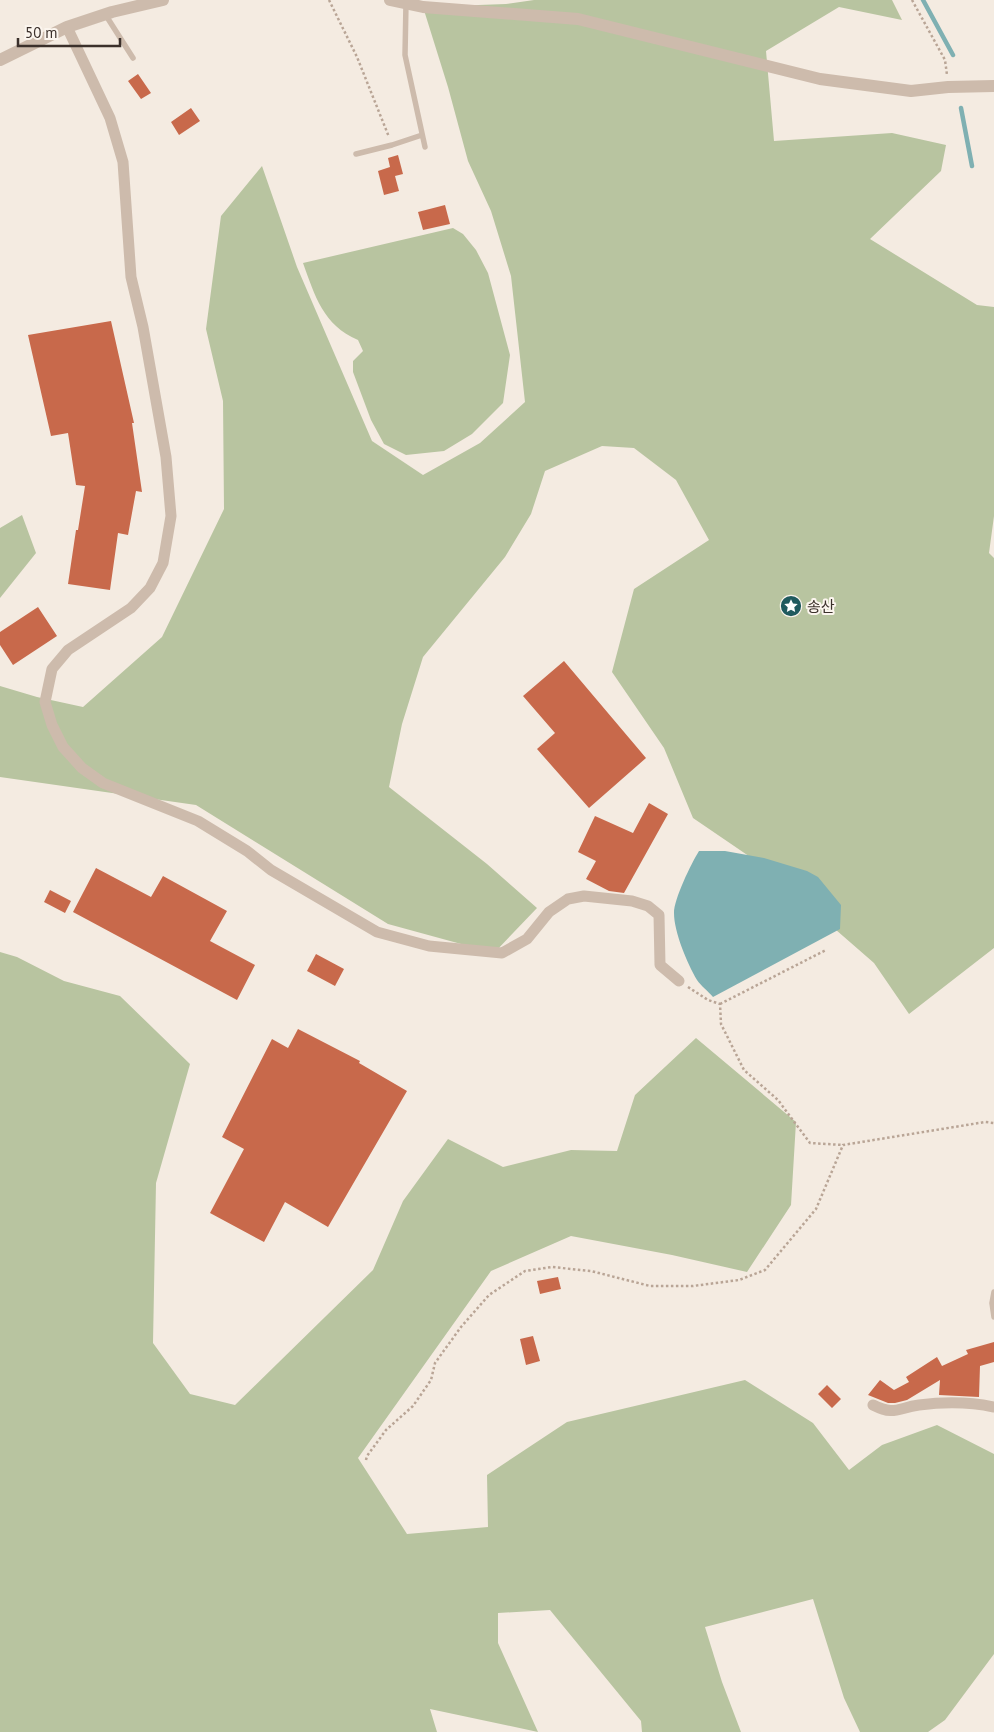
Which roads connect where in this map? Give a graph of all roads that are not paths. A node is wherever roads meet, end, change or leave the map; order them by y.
1 (163, 0) edge
2 (390, 0) edge
3 (406, 4) junction
4 (105, 14) junction
5 (67, 26) junction
6 (133, 58) dead end
7 (0, 60) edge
8 (994, 86) edge
9 (422, 135) junction
10 (425, 147) dead end
11 (356, 154) dead end
12 (679, 981) road end
13 (994, 1292) edge
14 (994, 1317) edge
15 (873, 1405) dead end
16 (994, 1407) edge

1 - 4 street
2 - 3 street
3 - 8 street
3 - 9 lane
4 - 5 street
4 - 6 lane
5 - 7 street
5 - 12 street
9 - 10 lane
9 - 11 lane
13 - 14 lane
15 - 16 street

